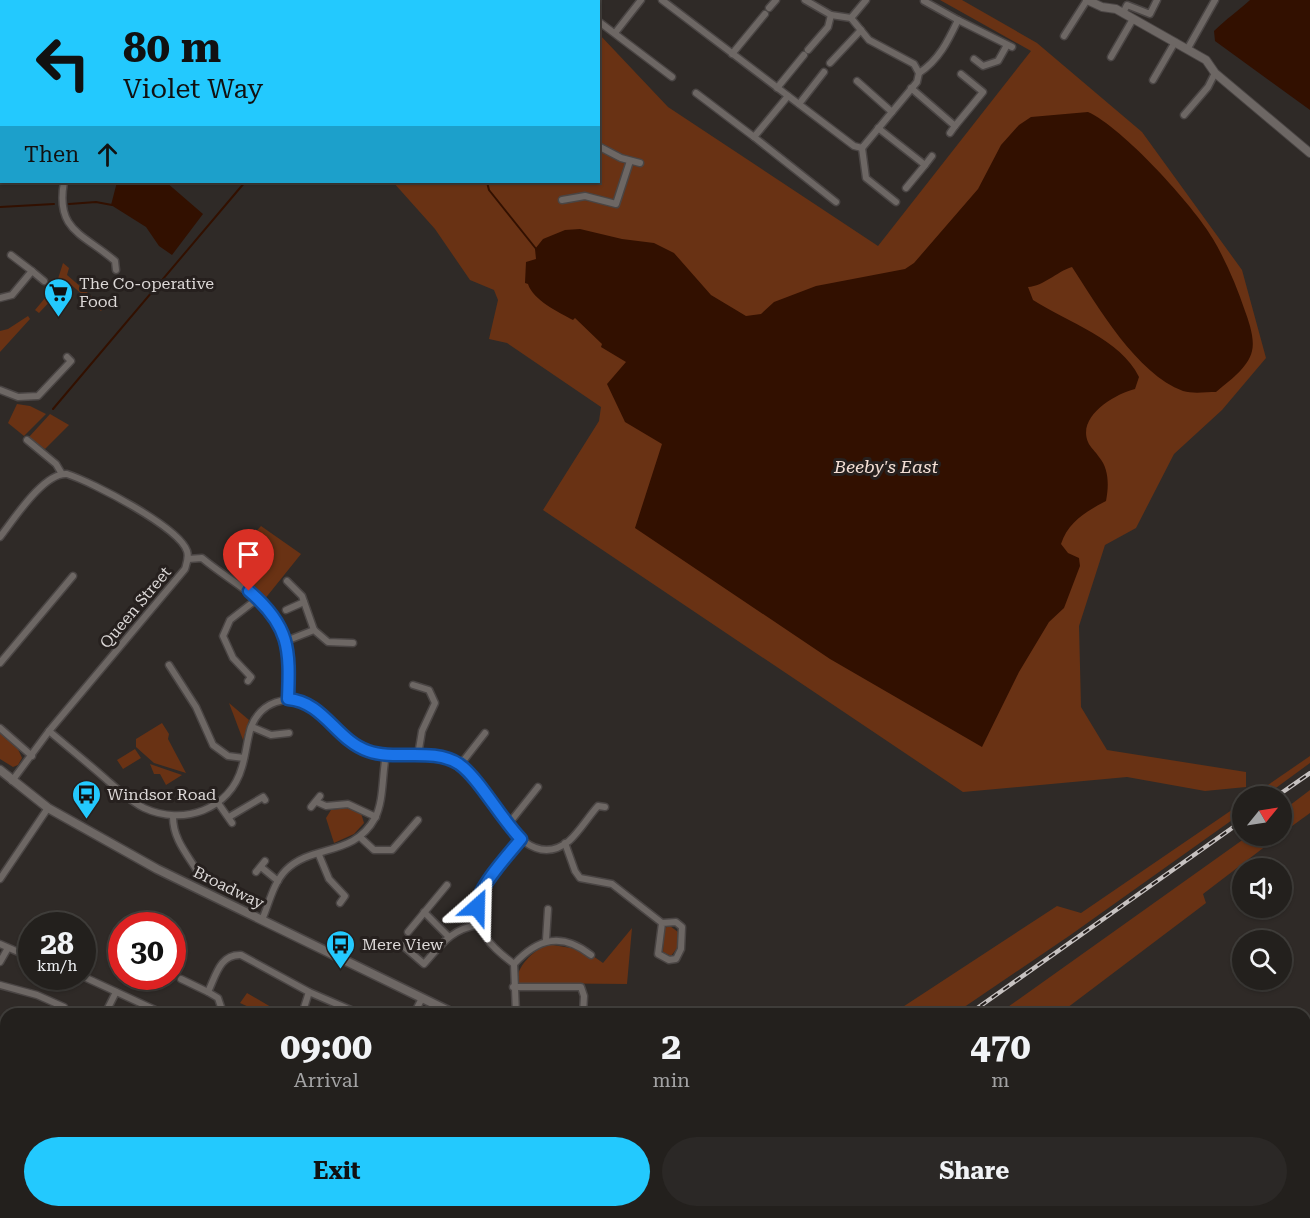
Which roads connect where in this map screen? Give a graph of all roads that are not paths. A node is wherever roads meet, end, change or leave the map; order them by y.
1 (641, 0) edge
2 (662, 0) edge
3 (776, 0) edge
4 (805, 0) edge
5 (866, 0) edge
6 (1087, 0) edge
7 (1120, 0) edge
8 (1157, 0) edge
9 (1215, 0) edge
10 (924, 1) edge
11 (1127, 5) junction
12 (770, 8) dead end
13 (1123, 13) junction
14 (765, 14) dead end
15 (831, 15) junction
16 (851, 18) junction
17 (1133, 19) junction
18 (958, 20) junction
19 (600, 22) edge
20 (861, 30) junction
21 (615, 33) junction
22 (1064, 36) dead end
23 (1175, 42) junction
24 (1188, 48) junction
25 (732, 54) junction
26 (1111, 57) dead end
27 (974, 59) dead end
28 (830, 63) dead end
29 (824, 72) dead end
30 (919, 73) junction
31 (1215, 73) junction
32 (961, 74) dead end
33 (672, 77) dead end
34 (1153, 80) dead end
35 (857, 81) dead end
36 (777, 88) junction
37 (911, 88) junction
38 (696, 93) dead end
39 (788, 96) junction
40 (798, 104) junction
41 (892, 112) junction
42 (1184, 115) dead end
43 (955, 126) junction
44 (878, 128) junction
45 (950, 133) dead end
46 (754, 137) junction
47 (600, 147) edge
48 (862, 148) junction
49 (1310, 153) edge
50 (932, 156) dead end
51 (630, 161) junction
52 (640, 163) dead end
53 (925, 165) junction
54 (64, 183) edge
55 (906, 189) dead end
56 (562, 200) dead end
57 (836, 202) dead end
58 (896, 202) dead end
59 (11, 255) dead end
60 (123, 260) dead end
61 (115, 261) junction
62 (116, 270) dead end
63 (32, 271) junction
64 (44, 281) dead end
65 (0, 298) edge
66 (67, 357) dead end
67 (0, 390) edge
68 (27, 440) dead end
69 (62, 474) junction
70 (0, 537) edge
71 (188, 559) junction
72 (73, 576) dead end
73 (287, 581) dead end
74 (257, 599) junction
75 (304, 602) junction
76 (286, 610) dead end
77 (314, 630) junction
78 (286, 640) junction
79 (353, 643) dead end
80 (0, 663) edge
81 (169, 665) dead end
82 (251, 677) dead end
83 (413, 685) dead end
84 (288, 699) junction
85 (252, 727) junction
86 (0, 728) edge
87 (49, 731) junction
88 (485, 733) dead end
89 (286, 735) dead end
90 (386, 755) junction
91 (418, 755) junction
92 (32, 756) junction
93 (244, 758) junction
94 (460, 765) junction
95 (0, 770) edge
96 (12, 781) junction
97 (538, 787) dead end
98 (265, 800) dead end
99 (316, 802) dead end
100 (218, 803) junction
101 (605, 807) dead end
102 (48, 808) junction
103 (173, 817) junction
104 (376, 817) junction
105 (419, 819) dead end
106 (507, 825) junction
107 (361, 838) junction
108 (521, 839) junction
109 (565, 843) junction
110 (319, 855) junction
111 (261, 867) dead end
112 (196, 869) dead end
113 (0, 879) edge
114 (278, 881) junction
115 (447, 885) dead end
116 (340, 903) dead end
117 (548, 909) dead end
118 (424, 912) junction
119 (262, 920) junction
120 (662, 923) junction
121 (478, 925) junction
122 (408, 932) dead end
123 (448, 936) junction
124 (546, 940) junction
125 (0, 944) edge
126 (402, 945) dead end
127 (8, 948) junction
128 (18, 952) edge
129 (591, 955) dead end
130 (0, 962) edge
131 (514, 964) junction
132 (186, 981) edge
133 (96, 983) edge
134 (0, 986) edge
135 (513, 987) junction
136 (116, 992) junction
137 (208, 992) junction
138 (309, 992) junction
139 (421, 1000) junction
140 (64, 1007) dead end
141 (108, 1008) edge
142 (151, 1008) edge
143 (221, 1008) edge
144 (304, 1008) edge
145 (346, 1008) edge
146 (417, 1008) edge
147 (440, 1008) edge
148 (515, 1008) edge
149 (583, 1008) edge

1 - 21 street
2 - 25 street
3 - 12 street
4 - 15 street
5 - 16 street
6 - 13 street
6 - 22 street
7 - 11 street
8 - 11 street
9 - 24 street
10 - 18 street
11 - 13 street
13 - 17 street
14 - 25 street
15 - 16 street
15 - 36 street
16 - 20 street
17 - 23 street
17 - 26 street
18 - 27 street
18 - 30 street
19 - 21 street
20 - 28 street
20 - 30 street
21 - 33 street
23 - 24 street
23 - 34 street
24 - 31 street
25 - 36 street
29 - 40 street
30 - 37 street
31 - 42 street
31 - 49 street
32 - 43 street
35 - 41 street
36 - 39 street
37 - 41 street
37 - 43 street
38 - 46 street
39 - 40 street
39 - 46 street
40 - 48 street
41 - 44 street
43 - 45 street
44 - 48 street
44 - 53 street
46 - 57 street
47 - 51 street
48 - 58 street
50 - 53 street
51 - 52 street
51 - 56 street
53 - 55 street
54 - 61 street
59 - 63 street
60 - 61 street
61 - 62 street
63 - 64 street
63 - 65 street
66 - 67 street
68 - 69 street
69 - 70 street
69 - 71 street, Queen Street
71 - 74 street
71 - 87 street, Queen Street
72 - 80 street
73 - 75 street
74 - 78 street
74 - 82 street
75 - 76 street
75 - 77 street
77 - 78 street
77 - 79 street
78 - 84 street
81 - 93 street
83 - 91 street
84 - 85 street
84 - 90 street
85 - 89 street
85 - 93 street
86 - 92 street
87 - 92 street, Queen Street
87 - 103 street
88 - 94 street
90 - 91 street
90 - 104 street
91 - 94 street
92 - 96 street, Queen Street
93 - 100 street
94 - 106 street
95 - 96 main road, Broadway
96 - 102 main road, Broadway
97 - 106 street
98 - 100 street
99 - 104 street
100 - 103 street
101 - 109 street
102 - 113 street
102 - 119 main road, Broadway
103 - 112 street
104 - 107 street
105 - 107 street
106 - 108 street
107 - 110 street
108 - 109 street
108 - 121 street
109 - 120 street
110 - 114 street
110 - 116 street
111 - 114 street
114 - 119 street
115 - 118 street
117 - 124 street
118 - 122 street
118 - 123 street
119 - 139 main road, Broadway
120 - 120 street
121 - 123 street
121 - 131 street
123 - 126 street
124 - 129 street
124 - 131 street
125 - 127 street
127 - 128 street
127 - 130 street
131 - 135 street
132 - 137 street
133 - 136 street
134 - 140 street
135 - 148 street
135 - 149 street
136 - 141 street
136 - 142 street
137 - 138 street
137 - 143 street
138 - 144 street
138 - 145 street
139 - 146 street
139 - 147 main road, Broadway

